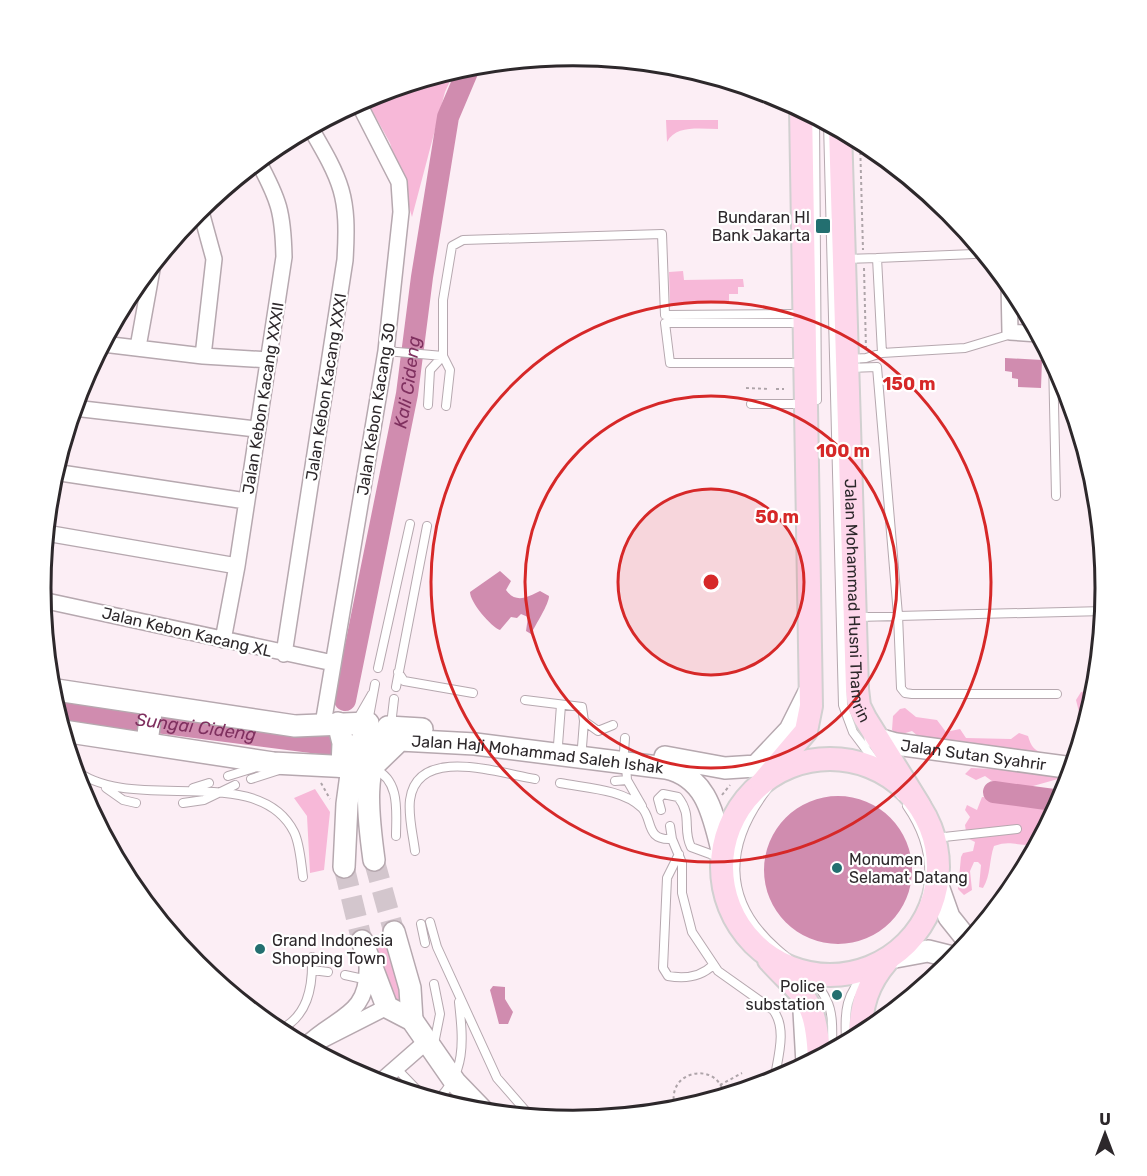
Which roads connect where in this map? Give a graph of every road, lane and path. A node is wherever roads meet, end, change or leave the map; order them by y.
1 (362, 110) edge
2 (801, 117) edge
3 (815, 125) edge
4 (828, 132) edge
5 (314, 135) edge
6 (840, 139) edge
7 (262, 168) edge
8 (203, 220) edge
9 (974, 254) dead end
10 (877, 258) junction
11 (843, 259) junction
12 (150, 283) edge
13 (1009, 299) edge
14 (806, 319) junction
15 (1008, 334) junction
16 (1030, 334) edge
17 (112, 345) edge
18 (138, 347) junction
19 (393, 352) junction
20 (882, 353) junction
21 (202, 356) junction
22 (443, 356) junction
23 (269, 360) junction
24 (806, 363) junction
25 (846, 363) junction
26 (1054, 382) edge
27 (746, 388) dead end
28 (770, 388) dead end
29 (776, 389) dead end
30 (784, 389) dead end
31 (751, 404) dead end
32 (812, 404) junction
33 (428, 405) dead end
34 (446, 406) dead end
35 (83, 409) edge
36 (256, 429) junction
37 (64, 474) edge
38 (1056, 496) dead end
39 (246, 501) junction
40 (410, 524) dead end
41 (427, 526) dead end
42 (54, 534) edge
43 (237, 566) junction
44 (51, 602) edge
45 (1095, 611) edge
46 (898, 615) junction
47 (855, 617) junction
48 (223, 640) junction
49 (284, 654) junction
50 (333, 663) junction
51 (378, 668) dead end
52 (398, 670) junction
53 (396, 687) dead end
54 (818, 687) junction
55 (62, 693) edge
56 (472, 693) dead end
57 (1057, 694) dead end
58 (394, 699) dead end
59 (525, 700) dead end
60 (561, 705) junction
61 (584, 721) junction
62 (149, 723) junction
63 (346, 724) junction
64 (613, 725) dead end
65 (391, 727) junction
66 (71, 730) edge
67 (875, 738) junction
68 (558, 745) junction
69 (582, 747) junction
70 (806, 747) dead end
71 (626, 758) junction
72 (792, 761) junction
73 (273, 763) junction
74 (298, 764) junction
75 (355, 767) junction
76 (1064, 767) edge
77 (228, 776) dead end
78 (887, 776) junction
79 (251, 779) dead end
80 (320, 780) dead end
81 (535, 780) dead end
82 (89, 781) edge
83 (615, 781) dead end
84 (732, 781) dead end
85 (596, 782) dead end
86 (209, 783) dead end
87 (560, 783) dead end
88 (762, 783) junction
89 (103, 786) junction
90 (235, 786) dead end
91 (582, 787) junction
92 (190, 790) junction
93 (216, 792) junction
94 (719, 800) dead end
95 (136, 803) dead end
96 (183, 803) dead end
97 (332, 806) dead end
98 (920, 806) junction
99 (645, 810) junction
100 (661, 810) dead end
101 (669, 826) dead end
102 (1017, 829) dead end
103 (396, 836) dead end
104 (935, 838) junction
105 (672, 839) junction
106 (415, 851) dead end
107 (679, 854) junction
108 (722, 854) junction
109 (374, 860) tunnel mouth
110 (344, 867) tunnel mouth
111 (303, 877) dead end
112 (938, 886) junction
113 (430, 922) dead end
114 (421, 924) dead end
115 (394, 932) tunnel mouth
116 (964, 935) edge
117 (425, 943) dead end
118 (364, 947) joint
119 (759, 950) junction
120 (945, 955) edge
121 (312, 957) dead end
122 (890, 958) junction
123 (713, 965) junction
124 (776, 968) junction
125 (312, 969) junction
126 (870, 969) junction
127 (805, 970) junction
128 (328, 972) dead end
129 (345, 975) dead end
130 (368, 980) junction
131 (434, 984) dead end
132 (853, 991) junction
133 (459, 995) junction
134 (816, 997) junction
135 (387, 1007) junction
136 (861, 1013) junction
137 (412, 1020) junction
138 (861, 1024) edge
139 (288, 1025) edge
140 (846, 1033) edge
141 (311, 1039) edge
142 (433, 1039) junction
143 (315, 1042) edge
144 (832, 1042) edge
145 (810, 1054) edge
146 (808, 1055) edge
147 (396, 1068) junction
148 (776, 1070) edge
149 (742, 1073) dead end
150 (387, 1076) edge
151 (455, 1082) junction
152 (412, 1085) edge
153 (720, 1085) junction
154 (721, 1089) edge
155 (443, 1094) edge
156 (470, 1100) edge
157 (674, 1100) edge
158 (523, 1108) edge

1 - 19 street, Jalan Kebon Kacang 30
2 - 14 main road
3 - 32 lane
4 - 78 lane
5 - 49 street, Jalan Kebon Kacang XXXI
6 - 11 main road, Jalan Mohammad Husni Thamrin
7 - 23 street, Jalan Kebon Kacang XXXII
8 - 21 street
9 - 10 lane
10 - 11 lane
10 - 20 lane
11 - 25 main road, Jalan Mohammad Husni Thamrin
12 - 18 street
13 - 15 street
14 - 22 lane
14 - 24 main road
14 - 24 lane
15 - 16 street
15 - 20 lane
17 - 18 street
18 - 21 street
19 - 22 lane
19 - 50 street, Jalan Kebon Kacang 30
20 - 25 lane
21 - 23 street
22 - 33 lane
22 - 34 lane
23 - 36 street, Jalan Kebon Kacang XXXII
24 - 32 main road
25 - 46 lane
25 - 47 main road, Jalan Mohammad Husni Thamrin
26 - 38 lane
27 - 28 path
29 - 30 path
31 - 32 lane
32 - 54 main road
35 - 36 street
36 - 39 street, Jalan Kebon Kacang XXXII
37 - 39 street
39 - 43 street, Jalan Kebon Kacang XXXII
40 - 51 lane
41 - 52 lane
42 - 43 street
43 - 48 street, Jalan Kebon Kacang XXXII
44 - 48 street, Jalan Kebon Kacang XL
45 - 46 lane
46 - 47 lane
46 - 57 lane
47 - 67 main road, Jalan Mohammad Husni Thamrin
48 - 49 street, Jalan Kebon Kacang XL
49 - 50 street, Jalan Kebon Kacang XL
50 - 63 street, Jalan Kebon Kacang 30
52 - 53 lane
52 - 56 lane
54 - 70 lane
54 - 71 street, Jalan Haji Mohammad Saleh Ishak
54 - 88 main road
55 - 62 street
58 - 65 lane
59 - 60 lane
60 - 61 lane
60 - 68 lane
61 - 64 lane
61 - 69 lane
62 - 63 street
62 - 66 street
62 - 73 street
63 - 63 lane
63 - 75 street
63 - 75 street
65 - 68 street, Jalan Haji Mohammad Saleh Ishak
65 - 75 street
67 - 76 street, Jalan Sutan Syahrir
67 - 98 main road, Jalan Mohammad Husni Thamrin
68 - 69 street, Jalan Haji Mohammad Saleh Ishak
69 - 71 street, Jalan Haji Mohammad Saleh Ishak
71 - 75 street, Jalan Haji Mohammad Saleh Ishak
71 - 83 lane
71 - 99 lane
71 - 108 street, Jalan Haji Mohammad Saleh Ishak
72 - 78 main road
72 - 88 main road
72 - 127 lane
73 - 74 street
73 - 77 lane
74 - 75 street
74 - 79 lane
75 - 103 lane
75 - 109 street
75 - 110 street
78 - 98 main road
78 - 126 lane
80 - 97 path
81 - 106 lane
82 - 89 lane
84 - 94 path
85 - 91 lane
86 - 92 lane
87 - 91 lane
88 - 108 main road
89 - 92 lane
89 - 95 lane
90 - 93 lane
91 - 99 lane
92 - 93 lane
93 - 96 lane
93 - 111 lane
98 - 104 main road
99 - 105 lane
100 - 108 lane
101 - 105 lane
102 - 104 lane
104 - 112 main road
105 - 107 lane
107 - 123 lane
107 - 123 lane
108 - 119 main road
112 - 116 street
112 - 122 main road
113 - 133 lane
114 - 117 lane
115 - 137 street
118 - 130 street
118 - 135 street
119 - 124 main road
119 - 127 main road
120 - 122 street
121 - 125 lane
122 - 126 main road
122 - 136 main road
123 - 148 lane
124 - 134 main road
124 - 146 street
125 - 128 lane
125 - 139 lane
126 - 127 main road
126 - 132 lane
127 - 134 lane
129 - 130 lane
130 - 141 street
131 - 142 lane
132 - 134 main road
132 - 136 main road
132 - 140 lane
133 - 151 lane
133 - 158 lane
134 - 144 lane
134 - 145 main road
135 - 137 street
135 - 143 street
136 - 138 main road
137 - 142 street
142 - 147 street
142 - 151 street
147 - 150 street
147 - 152 lane
149 - 153 path
151 - 155 lane
151 - 156 street
153 - 154 path
153 - 157 path

